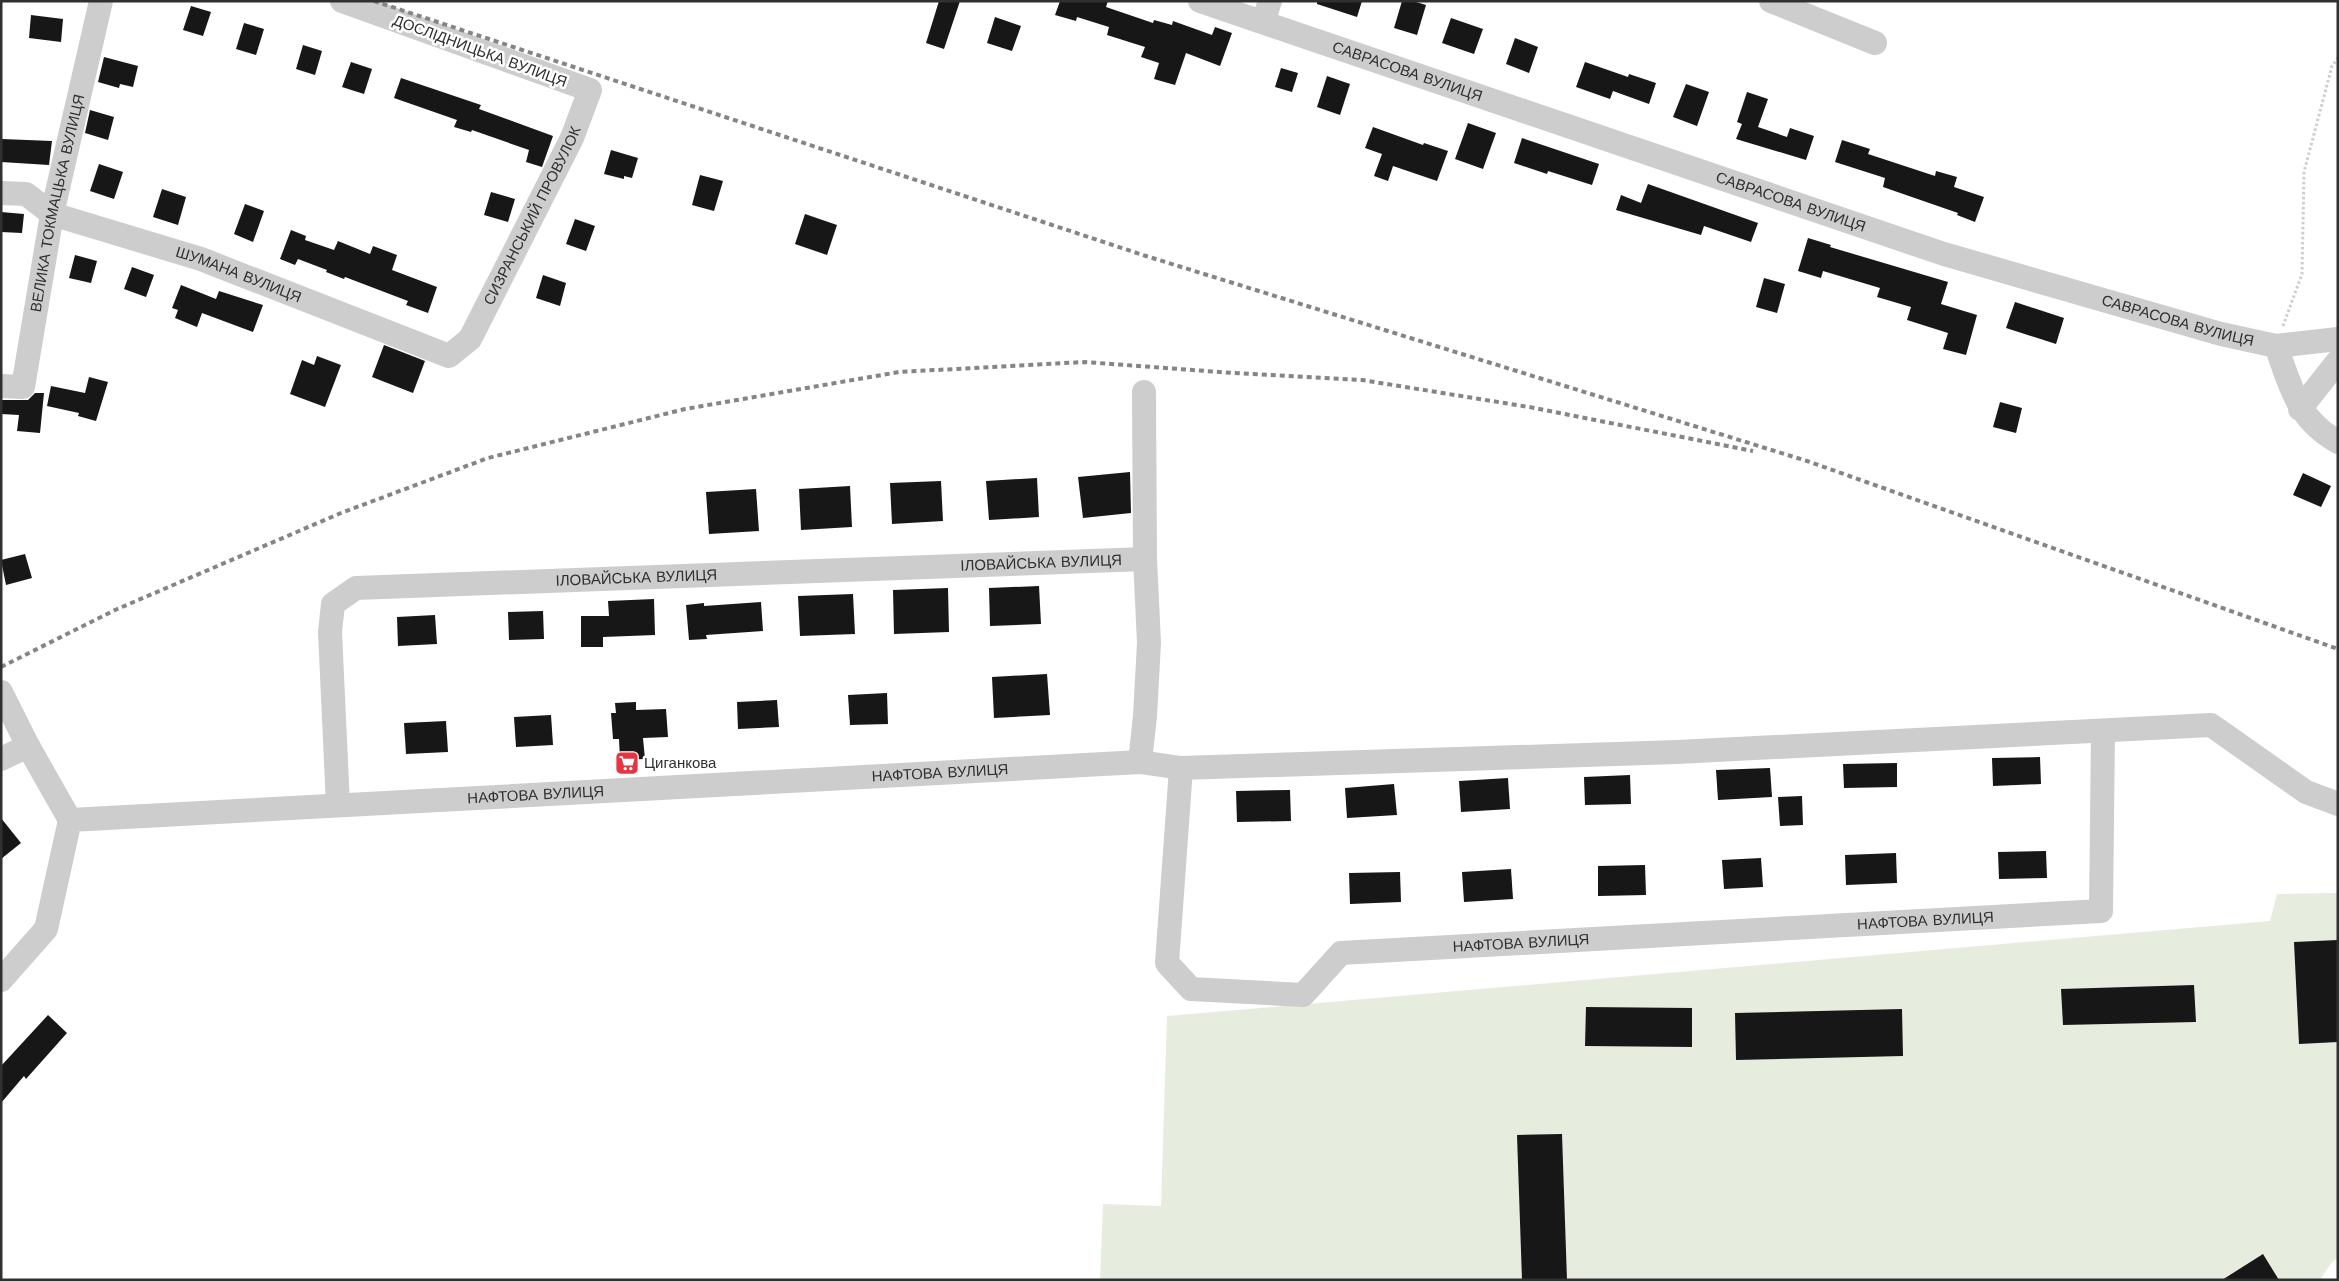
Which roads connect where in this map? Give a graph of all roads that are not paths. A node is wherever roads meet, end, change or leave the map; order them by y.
1 (101, 1) edge
2 (342, 1) edge
3 (1200, 1) edge
4 (1771, 1) edge
5 (1267, 12) edge
6 (1875, 43) dead end
7 (590, 90) joint
8 (1, 193) edge
9 (52, 214) junction
10 (470, 339) joint
11 (2338, 340) edge
12 (2276, 346) junction
13 (2338, 361) edge
14 (1, 386) edge
15 (1144, 392) dead end
16 (2300, 409) junction
17 (2338, 442) edge
18 (1145, 559) junction
19 (1, 692) edge
20 (2103, 731) junction
21 (28, 746) junction
22 (1, 759) edge
23 (1140, 762) junction
24 (1181, 768) junction
25 (2338, 804) edge
26 (338, 805) junction
27 (70, 820) junction
28 (1, 980) edge

1 - 9 street, ВЕЛИКА ТОКМАЦЬКА ВУЛИЦЯ
2 - 7 street, ДОСЛІДНИЦЬКА ВУЛИЦЯ
3 - 5 street, САВРАСОВА ВУЛИЦЯ
4 - 6 street
5 - 12 street, САВРАСОВА ВУЛИЦЯ
7 - 10 street, СИЗРАНСЬКИЙ ПРОВУЛОК
8 - 9 street, ШУМАНА ВУЛИЦЯ
9 - 10 street, ШУМАНА ВУЛИЦЯ
9 - 14 street, ВЕЛИКА ТОКМАЦЬКА ВУЛИЦЯ
11 - 12 street, САВРАСОВА ВУЛИЦЯ
12 - 16 street
13 - 16 street
15 - 18 street
16 - 17 street
18 - 23 street
18 - 26 street, ІЛОВАЙСЬКА ВУЛИЦЯ
19 - 21 street
20 - 24 street, НАФТОВА ВУЛИЦЯ
20 - 24 street, НАФТОВА ВУЛИЦЯ
20 - 25 street, НАФТОВА ВУЛИЦЯ
21 - 22 street
21 - 27 street
23 - 24 street, НАФТОВА ВУЛИЦЯ
23 - 26 street, НАФТОВА ВУЛИЦЯ
26 - 27 street, НАФТОВА ВУЛИЦЯ
27 - 28 street

